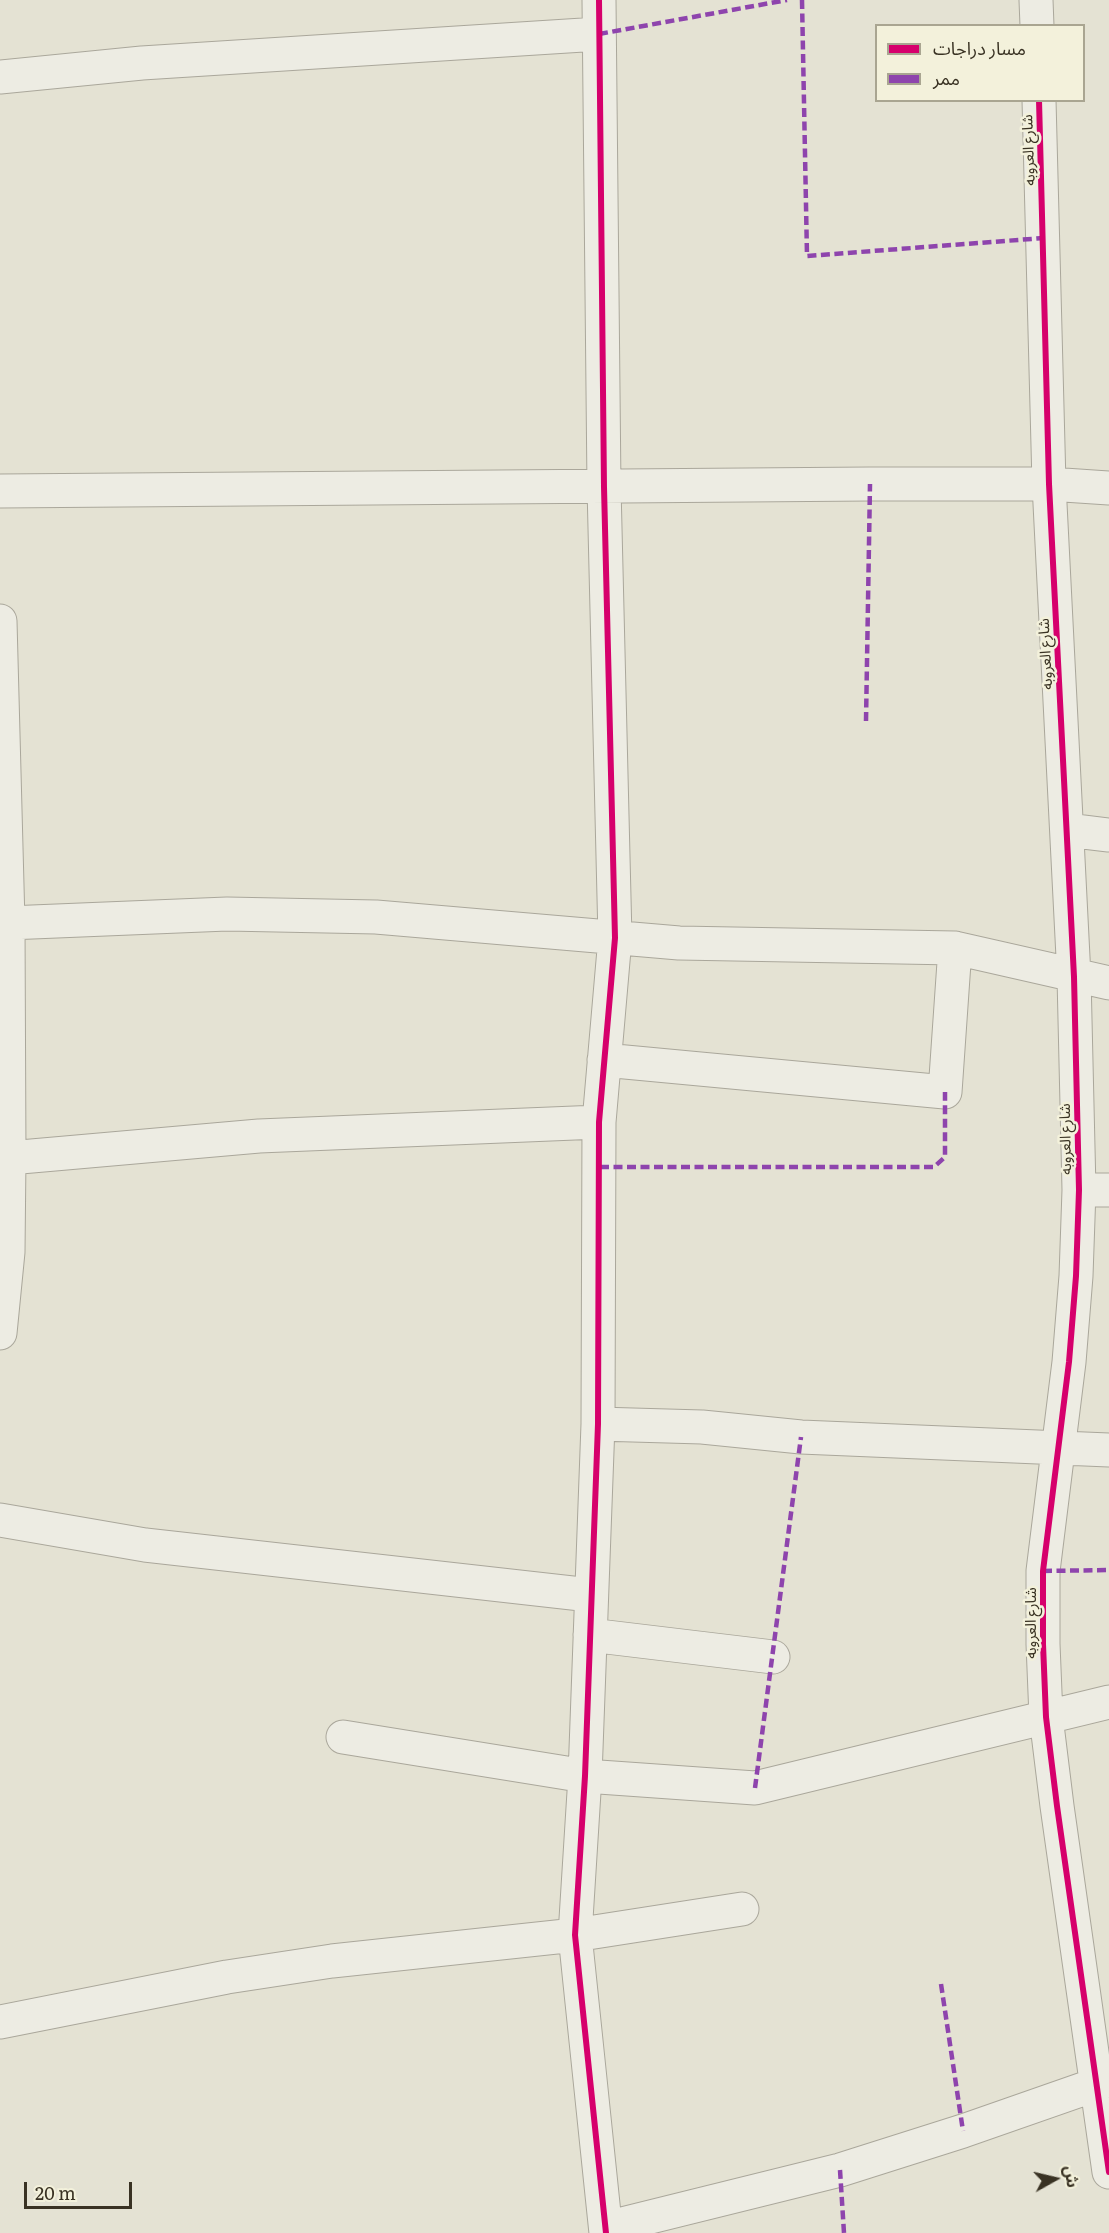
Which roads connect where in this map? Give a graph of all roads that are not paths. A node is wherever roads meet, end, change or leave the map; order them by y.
1 (599, 0) edge
2 (1036, 0) edge
3 (1037, 24) edge
4 (599, 34) junction
5 (0, 76) edge
6 (1039, 102) edge
7 (1049, 484) junction
8 (604, 487) junction
9 (1109, 488) edge
10 (0, 491) edge
11 (0, 621) edge
12 (1067, 830) junction
13 (1109, 835) edge
14 (8, 923) junction
15 (615, 938) junction
16 (955, 948) junction
17 (1074, 977) junction
18 (1109, 983) edge
19 (604, 1060) junction
20 (599, 1122) junction
21 (6, 1144) edge
22 (1094, 1190) edge
23 (0, 1333) edge
24 (598, 1424) junction
25 (1057, 1448) junction
26 (1109, 1450) edge
27 (0, 1520) edge
28 (590, 1594) junction
29 (590, 1635) junction
30 (773, 1657) dead end
31 (1109, 1702) edge
32 (1046, 1717) junction
33 (343, 1737) dead end
34 (585, 1776) junction
35 (742, 1909) dead end
36 (575, 1935) junction
37 (0, 2022) edge
38 (1103, 2081) edge
39 (1109, 2172) edge
40 (606, 2231) edge

1 - 4 street
2 - 3 street
4 - 5 street
4 - 8 street
6 - 7 street, شارع العروبه
7 - 8 street
7 - 9 street
7 - 12 street, شارع العروبه
8 - 10 street
8 - 15 street
11 - 14 street
12 - 13 street
12 - 17 street, شارع العروبه
14 - 15 street
14 - 21 street
15 - 16 street
15 - 19 street
16 - 17 street
16 - 19 street
17 - 18 street
17 - 22 street, شارع العروبه
19 - 20 street
20 - 21 street
20 - 24 street
21 - 23 street
22 - 25 street, شارع العروبه
24 - 25 street
24 - 28 street
25 - 26 street
25 - 32 street, شارع العروبه
27 - 28 street
28 - 29 street
29 - 30 street
29 - 34 street
31 - 32 street
32 - 34 street
32 - 38 street, شارع العروبه
33 - 34 street
34 - 36 street
35 - 36 street
36 - 37 street
36 - 40 street
38 - 39 street, شارع العروبه
38 - 40 street

